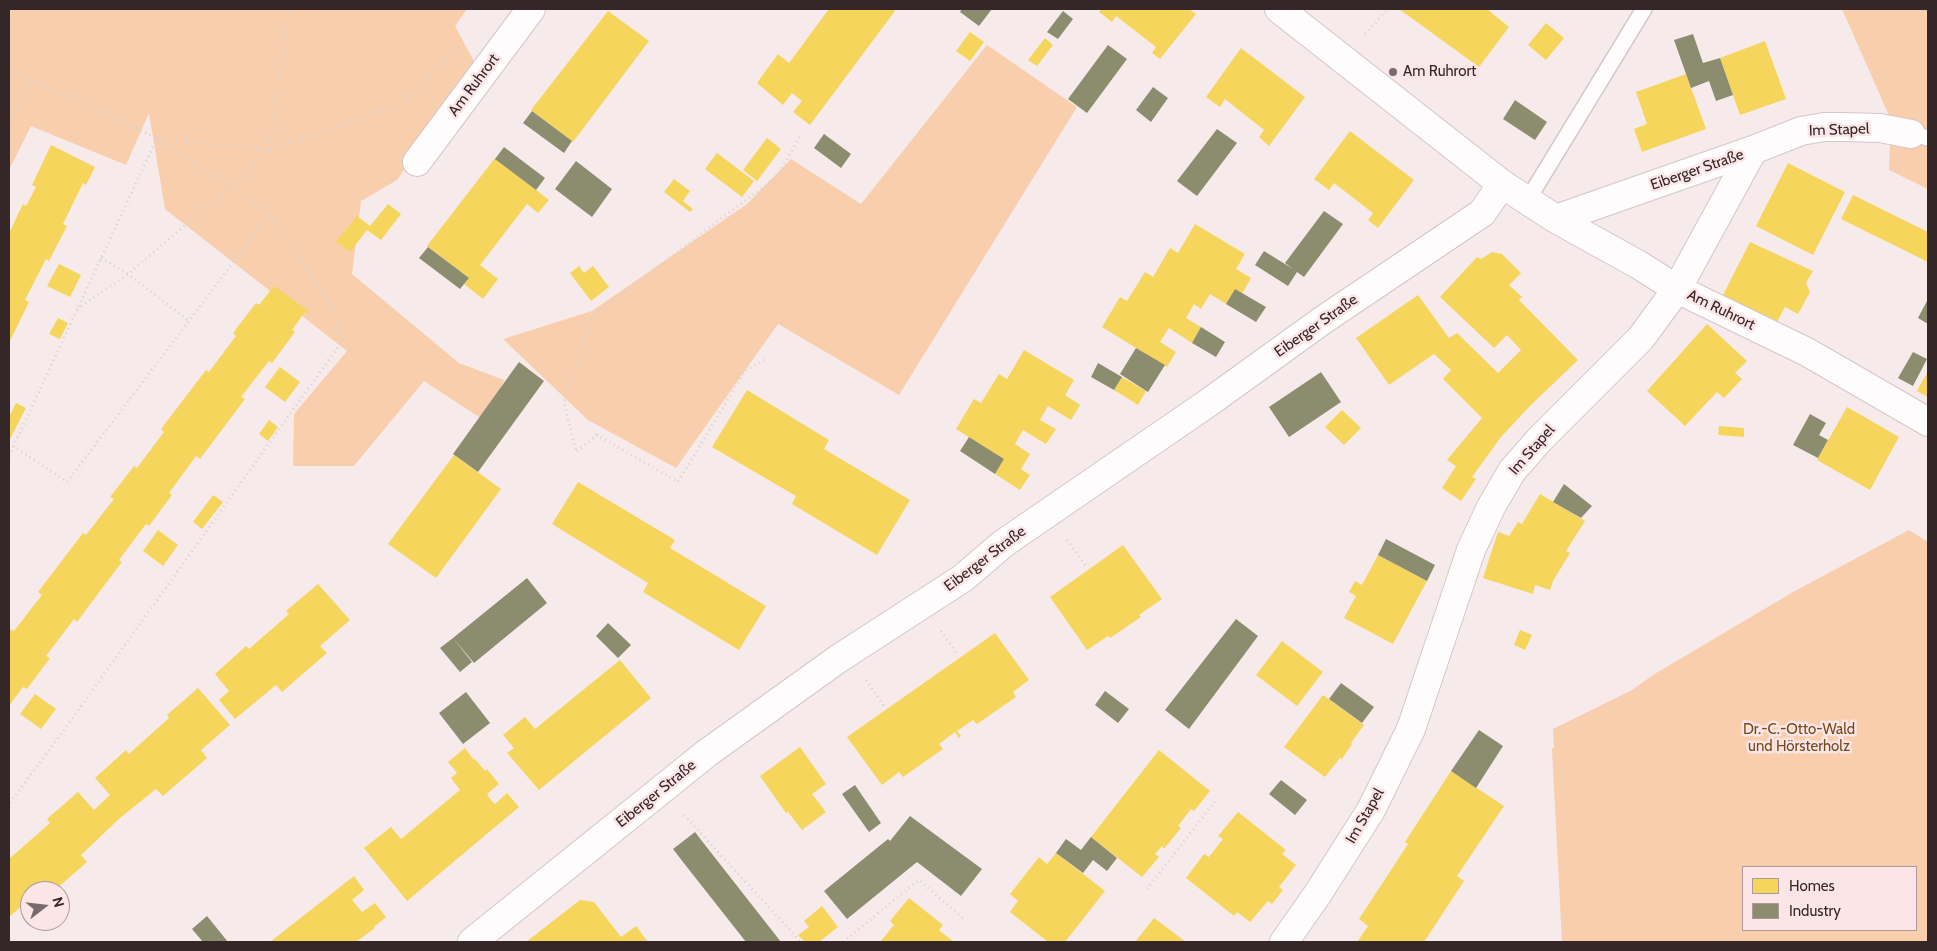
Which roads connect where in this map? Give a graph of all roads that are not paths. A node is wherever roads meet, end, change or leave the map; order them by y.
1 (531, 9) edge
2 (1279, 9) edge
3 (1644, 9) edge
4 (1920, 136) edge
5 (1753, 150) junction
6 (417, 162) dead end
7 (1502, 184) junction
8 (1527, 201) junction
9 (1556, 219) junction
10 (1677, 289) junction
11 (1928, 422) edge
12 (472, 942) edge
13 (1284, 942) edge

1 - 6 street, Am Ruhrort
2 - 7 street, Am Ruhrort
3 - 8 lane
4 - 5 street, Im Stapel
5 - 9 street, Eiberger Straße
5 - 10 street, Im Stapel
7 - 8 street, Am Ruhrort
7 - 12 street, Eiberger Straße
8 - 9 street, Am Ruhrort
9 - 10 street, Am Ruhrort
10 - 11 street, Am Ruhrort
10 - 13 street, Im Stapel

